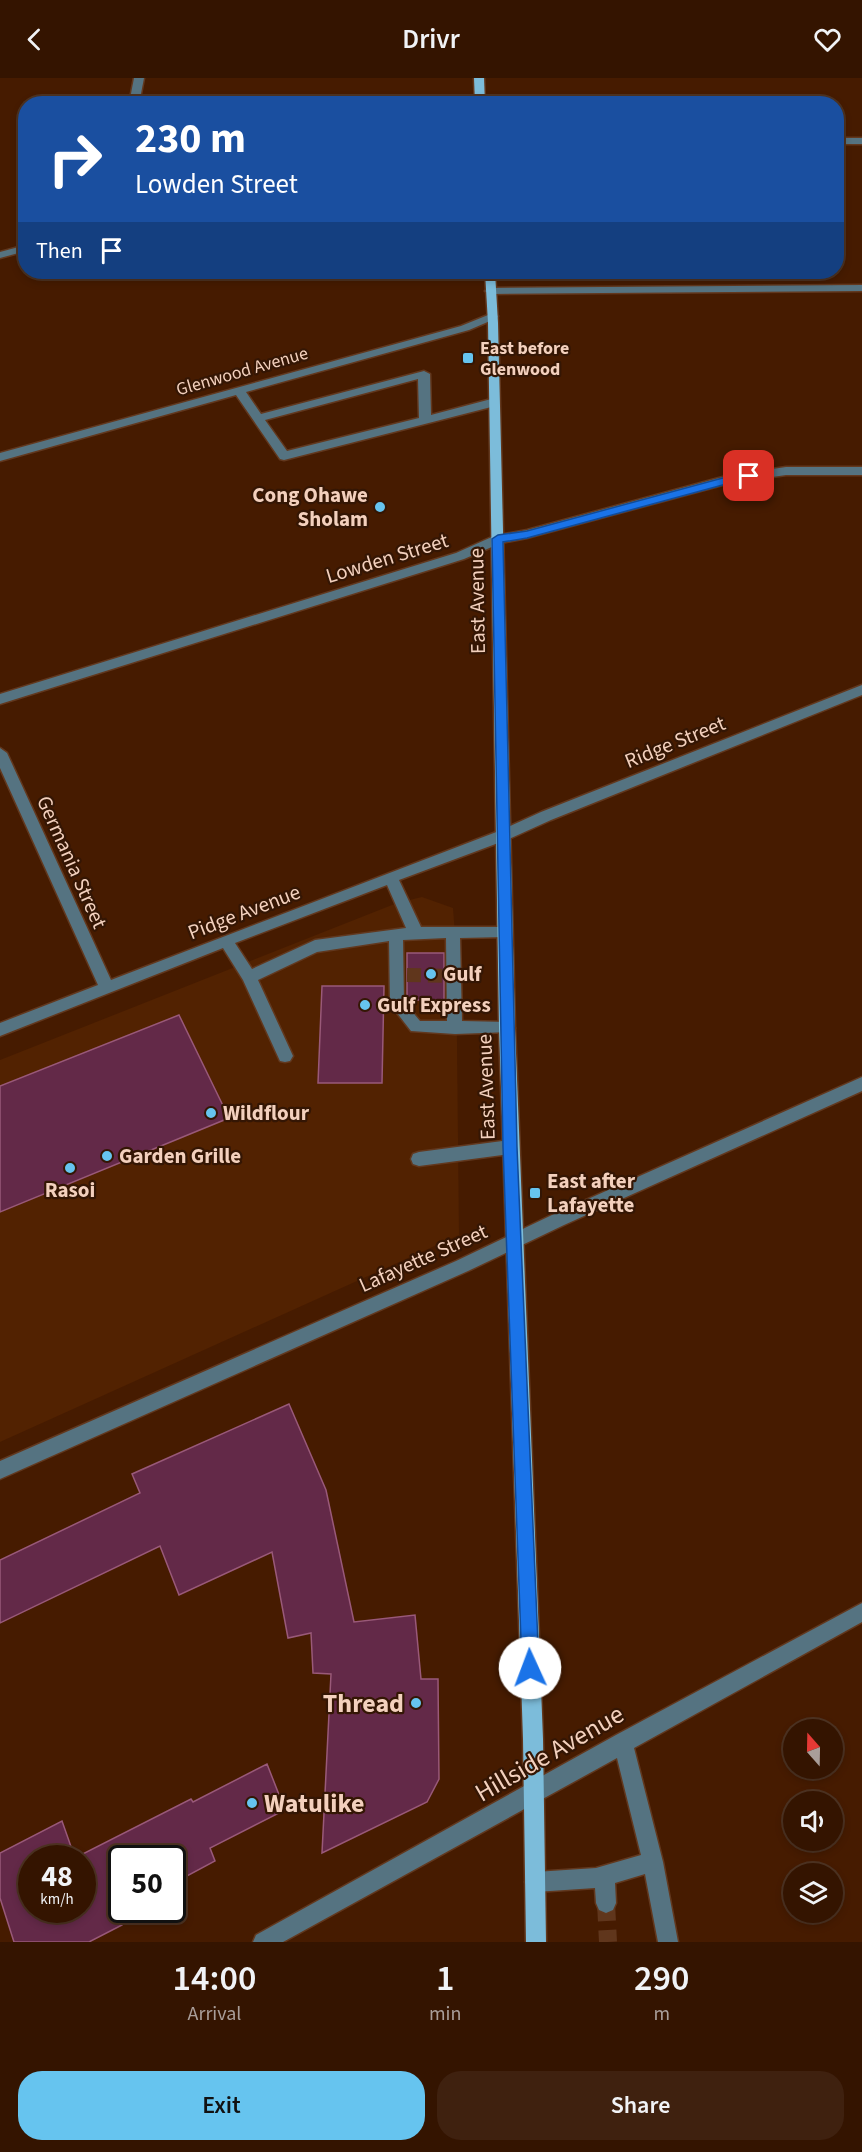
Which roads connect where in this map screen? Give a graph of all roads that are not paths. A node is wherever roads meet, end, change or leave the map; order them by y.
1 (139, 78) edge
2 (479, 78) edge
3 (136, 96) edge
4 (480, 96) edge
5 (844, 141) edge
6 (862, 141) edge
7 (18, 250) edge
8 (0, 255) edge
9 (490, 279) edge
10 (862, 288) edge
11 (490, 291) junction
12 (493, 316) junction
13 (239, 391) junction
14 (495, 402) junction
15 (258, 418) junction
16 (425, 420) junction
17 (0, 457) edge
18 (862, 471) edge
19 (498, 539) junction
20 (862, 690) edge
21 (0, 699) edge
22 (0, 753) edge
23 (504, 835) junction
24 (391, 878) junction
25 (505, 931) junction
26 (453, 932) junction
27 (416, 933) junction
28 (396, 934) junction
29 (226, 941) junction
30 (249, 977) junction
31 (107, 988) junction
32 (455, 1028) junction
33 (507, 1028) junction
34 (0, 1029) edge
35 (285, 1056) dead end
36 (862, 1084) edge
37 (510, 1147) junction
38 (419, 1159) dead end
39 (514, 1242) junction
40 (0, 1470) edge
41 (862, 1612) edge
42 (623, 1742) junction
43 (533, 1793) junction
44 (653, 1862) junction
45 (605, 1875) junction
46 (535, 1882) junction
47 (606, 1903) tunnel mouth
48 (263, 1942) edge
49 (536, 1942) edge
50 (668, 1942) edge

1 - 3 street
2 - 4 main road
5 - 6 street
7 - 8 street
9 - 11 main road, East Avenue
10 - 11 street
11 - 12 main road, East Avenue
12 - 13 street, Glenwood Avenue
12 - 14 main road, East Avenue
13 - 15 street
13 - 17 street, Glenwood Avenue
14 - 16 street
14 - 19 main road, East Avenue
15 - 16 street
15 - 16 street
18 - 19 street, Lowden Street
19 - 21 street, Lowden Street
19 - 23 main road, East Avenue
20 - 23 street, Ridge Street
22 - 31 street, Germania Street
23 - 24 street, Pidge Avenue
23 - 25 main road, East Avenue
24 - 27 street
24 - 29 street, Pidge Avenue
25 - 26 street
25 - 33 main road, East Avenue
26 - 27 street
26 - 32 street
27 - 28 street
28 - 30 street
28 - 32 street
29 - 30 street
29 - 31 street, Pidge Avenue
30 - 35 street
31 - 34 street, Pidge Avenue
32 - 33 street
33 - 37 main road, East Avenue
36 - 39 street, Lafayette Street
37 - 38 street
37 - 39 main road, East Avenue
39 - 40 street, Lafayette Street
39 - 43 main road, East Avenue
41 - 42 street, Hillside Avenue
42 - 43 street, Hillside Avenue
42 - 44 street
43 - 46 main road, East Avenue
43 - 48 street, Hillside Avenue
44 - 45 street
44 - 50 street
45 - 46 street
45 - 47 street
46 - 49 main road, East Avenue

